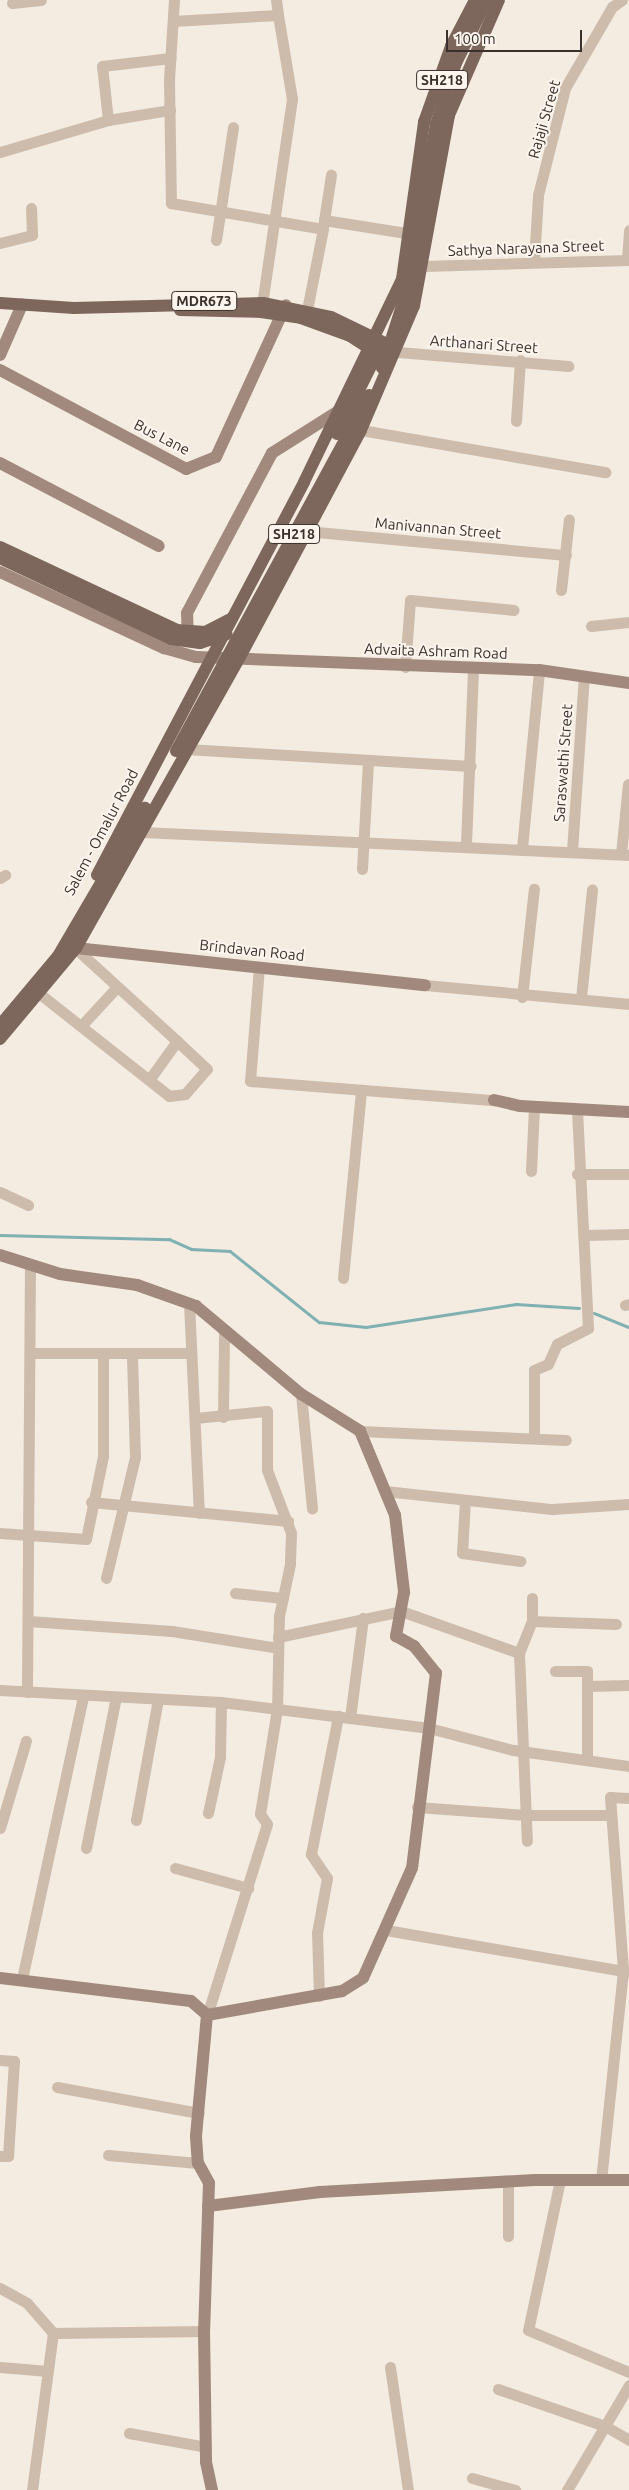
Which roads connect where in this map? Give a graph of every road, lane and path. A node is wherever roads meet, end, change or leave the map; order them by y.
1 (41, 0) edge
2 (174, 0) edge
3 (276, 0) edge
4 (465, 0) edge
5 (474, 0) edge
6 (479, 0) edge
7 (487, 0) edge
8 (495, 0) edge
9 (499, 0) edge
10 (622, 0) edge
11 (12, 3) dead end
12 (278, 15) junction
13 (173, 21) junction
14 (171, 58) junction
15 (443, 66) junction
16 (454, 97) junction
17 (170, 110) junction
18 (108, 120) junction
19 (233, 127) dead end
20 (0, 152) edge
21 (331, 175) dead end
22 (31, 208) dead end
23 (221, 211) junction
24 (274, 221) junction
25 (323, 225) junction
26 (629, 230) edge
27 (406, 233) junction
28 (216, 240) dead end
29 (0, 243) edge
30 (411, 251) junction
31 (628, 260) edge
32 (534, 261) junction
33 (424, 266) junction
34 (0, 303) edge
35 (262, 307) junction
36 (21, 309) junction
37 (0, 310) edge
38 (285, 310) junction
39 (307, 310) junction
40 (374, 343) junction
41 (398, 352) junction
42 (0, 355) edge
43 (520, 360) junction
44 (392, 365) junction
45 (568, 366) dead end
46 (0, 370) edge
47 (340, 410) junction
48 (516, 421) dead end
49 (361, 430) junction
50 (0, 463) edge
51 (604, 472) dead end
52 (569, 519) dead end
53 (306, 531) junction
54 (159, 546) dead end
55 (0, 547) edge
56 (566, 555) junction
57 (0, 558) edge
58 (0, 572) edge
59 (561, 590) dead end
60 (254, 608) junction
61 (514, 610) dead end
62 (629, 622) edge
63 (591, 626) dead end
64 (196, 657) junction
65 (240, 657) junction
66 (212, 660) junction
67 (405, 667) junction
68 (473, 669) junction
69 (539, 670) junction
70 (584, 676) junction
71 (629, 683) edge
72 (186, 749) junction
73 (368, 761) junction
74 (470, 766) junction
75 (628, 784) edge
76 (142, 832) junction
77 (364, 841) junction
78 (466, 844) junction
79 (522, 848) junction
80 (572, 851) junction
81 (625, 855) edge
82 (362, 869) dead end
83 (534, 889) dead end
84 (592, 890) dead end
85 (64, 937) junction
86 (76, 948) junction
87 (259, 968) junction
88 (425, 985) joint
89 (117, 987) junction
90 (40, 994) junction
91 (522, 997) junction
92 (581, 998) junction
93 (629, 1004) edge
94 (0, 1013) edge
95 (0, 1025) edge
96 (81, 1026) junction
97 (0, 1039) edge
98 (176, 1041) junction
99 (149, 1080) junction
100 (362, 1090) junction
101 (494, 1100) joint
102 (534, 1107) junction
103 (577, 1109) junction
104 (629, 1112) edge
105 (531, 1171) dead end
106 (577, 1174) junction
107 (629, 1174) edge
108 (0, 1192) edge
109 (28, 1205) dead end
110 (629, 1234) edge
111 (584, 1235) junction
112 (0, 1255) edge
113 (30, 1267) junction
114 (342, 1278) dead end
115 (189, 1303) junction
116 (224, 1331) junction
117 (30, 1353) junction
118 (103, 1353) junction
119 (132, 1353) junction
120 (191, 1353) junction
121 (301, 1394) junction
122 (223, 1416) junction
123 (195, 1418) junction
124 (360, 1431) junction
125 (534, 1437) junction
126 (566, 1440) dead end
127 (385, 1491) junction
128 (465, 1500) junction
129 (91, 1502) junction
130 (629, 1504) edge
131 (126, 1508) junction
132 (312, 1508) dead end
133 (199, 1513) junction
134 (288, 1521) junction
135 (0, 1533) edge
136 (28, 1534) junction
137 (520, 1561) dead end
138 (106, 1578) dead end
139 (235, 1593) dead end
140 (283, 1598) junction
141 (532, 1598) dead end
142 (401, 1611) junction
143 (363, 1618) junction
144 (28, 1621) junction
145 (532, 1621) junction
146 (616, 1624) dead end
147 (278, 1642) junction
148 (519, 1653) junction
149 (555, 1671) dead end
150 (587, 1686) junction
151 (629, 1686) edge
152 (0, 1690) edge
153 (27, 1692) junction
154 (83, 1696) junction
155 (116, 1697) junction
156 (158, 1699) junction
157 (221, 1702) junction
158 (276, 1709) junction
159 (344, 1717) junction
160 (429, 1728) junction
161 (26, 1741) dead end
162 (525, 1752) junction
163 (588, 1760) junction
164 (629, 1766) edge
165 (629, 1798) edge
166 (417, 1807) junction
167 (208, 1813) dead end
168 (611, 1815) junction
169 (527, 1816) junction
170 (136, 1820) dead end
171 (0, 1828) edge
172 (527, 1841) dead end
173 (86, 1848) dead end
174 (175, 1868) dead end
175 (248, 1888) junction
176 (616, 1889) junction
177 (629, 1889) edge
178 (386, 1930) junction
179 (626, 1972) edge
180 (0, 1978) edge
181 (22, 1979) junction
182 (319, 1996) junction
183 (207, 2015) junction
184 (0, 2060) edge
185 (57, 2087) dead end
186 (198, 2113) junction
187 (108, 2155) dead end
188 (0, 2156) edge
189 (198, 2163) junction
190 (560, 2180) junction
191 (601, 2180) junction
192 (629, 2180) edge
193 (508, 2182) junction
194 (208, 2206) junction
195 (508, 2236) dead end
196 (0, 2288) edge
197 (204, 2331) junction
198 (53, 2333) junction
199 (0, 2367) edge
200 (390, 2367) dead end
201 (48, 2371) junction
202 (629, 2372) edge
203 (629, 2386) edge
204 (498, 2389) dead end
205 (605, 2426) junction
206 (129, 2433) dead end
207 (629, 2440) edge
208 (206, 2447) junction
209 (472, 2478) dead end
210 (32, 2490) edge
211 (212, 2490) edge
212 (408, 2490) edge
213 (515, 2490) edge
214 (567, 2490) edge

1 - 11 street
2 - 13 street
3 - 12 street
4 - 15 main road
5 - 15 main road
6 - 30 main road, SH218
7 - 60 main road, SH218
8 - 16 main road
9 - 16 main road
10 - 32 street, Rajaji Street
12 - 13 street
12 - 24 street
13 - 14 street
14 - 17 street
14 - 18 street
15 - 27 main road
16 - 33 main road
17 - 18 street
17 - 23 street
18 - 20 street
19 - 23 street
21 - 25 street
22 - 29 street
23 - 24 street
23 - 28 street
24 - 25 street
24 - 35 street
25 - 27 street
25 - 39 street
26 - 31 street
27 - 40 main road
30 - 55 main road
30 - 66 main road, SH218
31 - 32 street, Sathya Narayana Street
32 - 33 street, Sathya Narayana Street
33 - 41 main road
34 - 36 main road, MDR673
35 - 36 main road, MDR673
35 - 38 main road, MDR673
36 - 37 main road
36 - 42 street
38 - 39 main road, MDR673
38 - 40 main road
38 - 46 street, Bus Lane
39 - 40 main road, MDR673
40 - 41 main road, MDR673
40 - 44 main road
40 - 47 main road
41 - 43 street, Arthanari Street
41 - 44 main road
43 - 45 street, Arthanari Street
43 - 48 street
44 - 49 main road
47 - 64 street
47 - 66 main road
49 - 51 street
49 - 53 main road
50 - 54 street
52 - 56 street
53 - 56 street, Manivannan Street
53 - 65 main road
56 - 59 street
57 - 60 main road
58 - 64 street
60 - 95 main road, SH218
61 - 67 street
62 - 63 street
64 - 66 street
65 - 66 street, Advaita Ashram Road
65 - 67 street, Advaita Ashram Road
65 - 72 main road
66 - 85 main road, Salem - Omalur Road / SH218
67 - 68 street, Advaita Ashram Road
68 - 69 street, Advaita Ashram Road
68 - 74 street
69 - 70 street, Advaita Ashram Road
69 - 79 street
70 - 71 street, Advaita Ashram Road
70 - 80 street, Saraswathi Street
72 - 73 street
72 - 76 main road
73 - 74 street
73 - 77 street
74 - 78 street
75 - 81 street
76 - 77 street
76 - 86 main road
77 - 78 street
77 - 82 street
78 - 79 street
79 - 80 street
80 - 81 street
83 - 91 street
84 - 92 street
85 - 86 street
85 - 94 main road, Salem - Omalur Road / SH218
86 - 87 street, Brindavan Road
86 - 89 street
86 - 90 main road
87 - 88 street, Brindavan Road
87 - 100 street
88 - 91 street
89 - 96 street
89 - 98 street
90 - 96 street
90 - 97 main road
91 - 92 street
92 - 93 street
96 - 99 street
98 - 99 street
98 - 99 street
100 - 101 street
100 - 114 street
101 - 102 street
102 - 103 street
102 - 105 street
103 - 104 street
103 - 106 street
106 - 107 street
106 - 111 street
108 - 109 street
110 - 111 street
111 - 125 street
112 - 113 street
113 - 115 street
113 - 117 street
115 - 116 street
115 - 120 street
116 - 121 street
116 - 122 street
117 - 118 street
117 - 136 street
118 - 119 street
118 - 129 street
119 - 120 street
119 - 131 street
120 - 123 street
121 - 124 street
121 - 132 street
122 - 123 street
122 - 134 street
123 - 133 street
124 - 125 street
124 - 127 street
125 - 126 street
127 - 128 street
127 - 142 street
128 - 130 street
128 - 137 street
129 - 131 street
129 - 136 street
131 - 133 street
131 - 138 street
133 - 134 street
134 - 140 street
135 - 136 street
136 - 144 street
139 - 140 street
140 - 147 street
141 - 145 street
142 - 143 street
142 - 148 street
142 - 160 street
143 - 147 street
143 - 159 street
144 - 147 street
144 - 153 street
145 - 146 street
145 - 148 street
147 - 158 street
148 - 162 street
149 - 150 street
150 - 151 street
150 - 163 street
152 - 153 street
153 - 154 street
154 - 155 street
154 - 181 street
155 - 156 street
155 - 173 street
156 - 157 street
156 - 170 street
157 - 158 street
157 - 167 street
158 - 159 street
158 - 175 street
159 - 160 street
159 - 182 street
160 - 162 street
160 - 166 street
161 - 171 street
162 - 163 street
162 - 169 street
163 - 164 street
165 - 168 street
166 - 169 street
166 - 178 street
168 - 169 street
168 - 176 street
169 - 172 street
174 - 175 street
175 - 183 street
176 - 177 street
176 - 179 street
178 - 179 street
178 - 182 street
179 - 191 street
180 - 181 street
181 - 183 street
182 - 183 street
183 - 186 street
184 - 188 street
185 - 186 street
186 - 189 street
187 - 189 street
189 - 194 street
190 - 191 street
190 - 193 street
190 - 202 street
191 - 192 street
193 - 194 street
193 - 195 street
194 - 197 street
196 - 198 street
197 - 198 street
197 - 208 street
198 - 201 street
199 - 201 street
200 - 212 street
201 - 210 street
203 - 205 street
204 - 205 street
205 - 207 street
205 - 214 street
206 - 208 street
208 - 211 street
209 - 213 street

